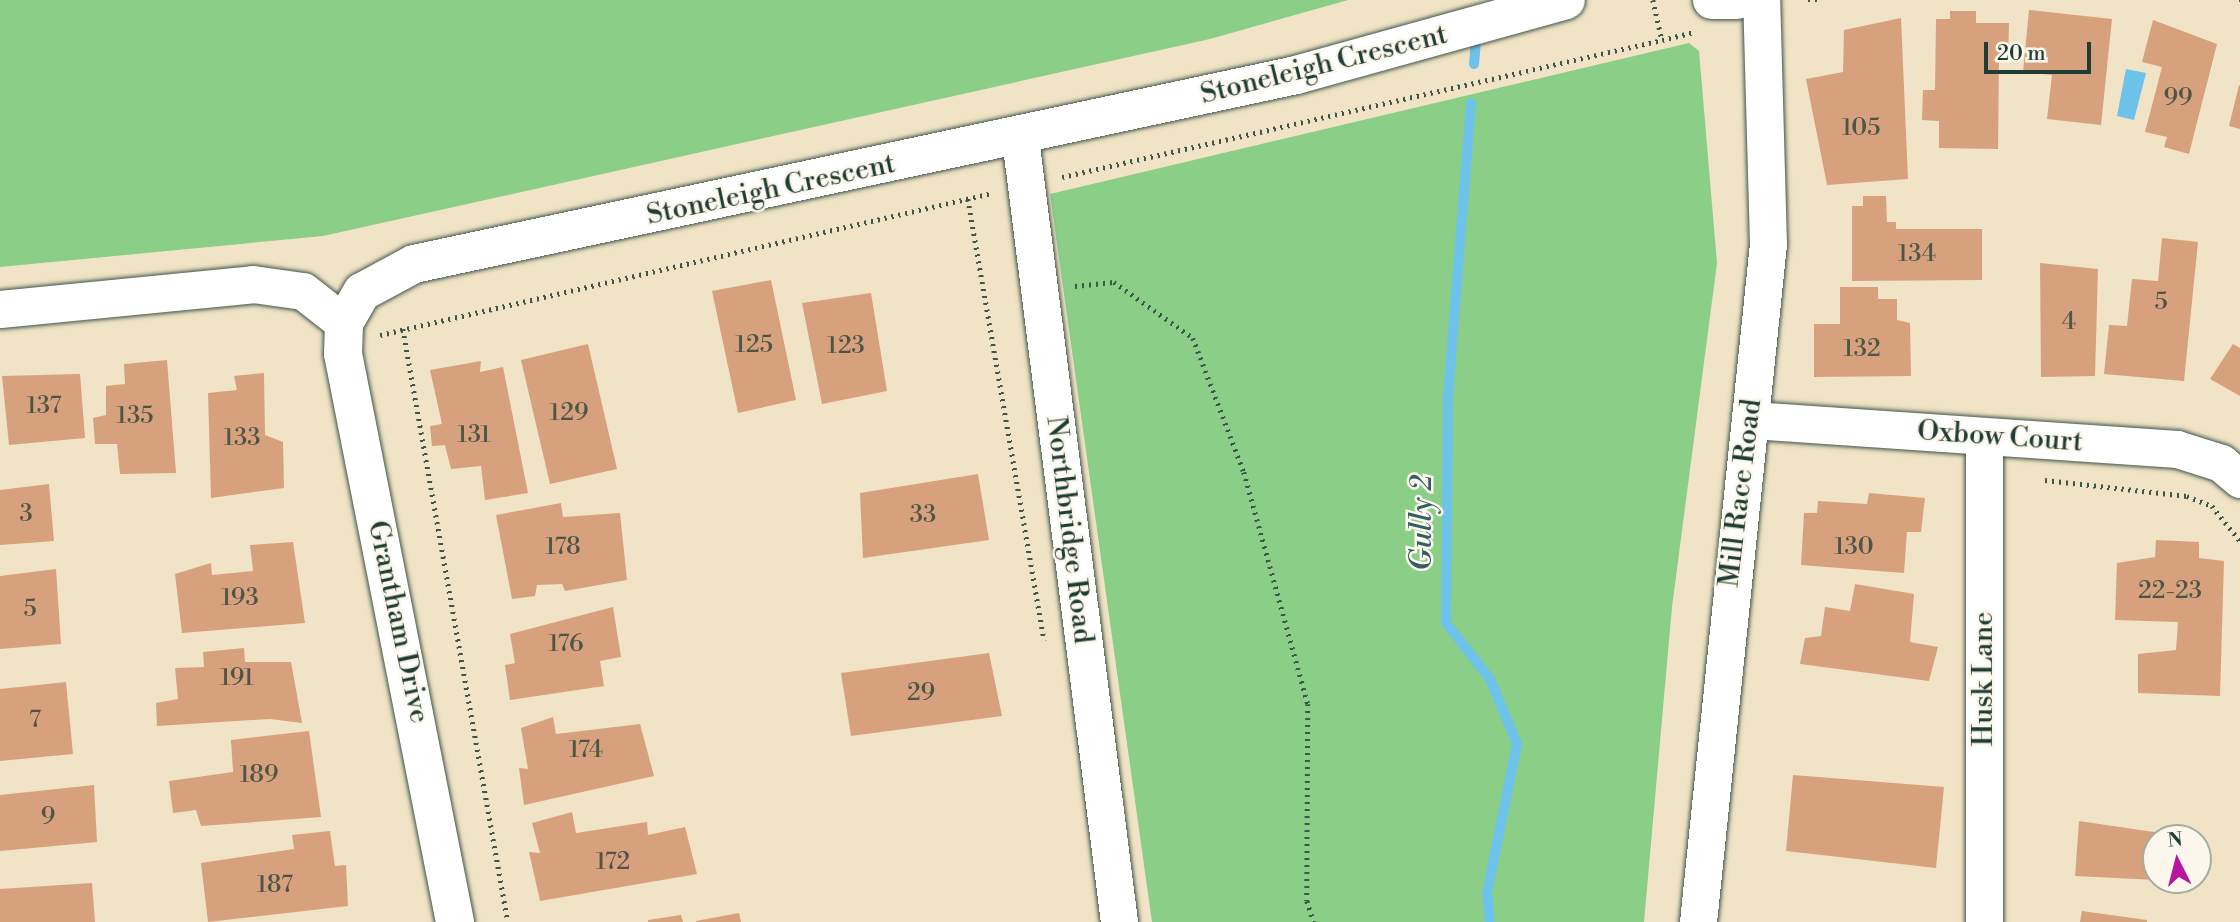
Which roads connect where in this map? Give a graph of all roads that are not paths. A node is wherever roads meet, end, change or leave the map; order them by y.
1 (1566, 0) edge
2 (1761, 0) edge
3 (1722, 1) edge
4 (1758, 63) junction
5 (1020, 138) junction
6 (0, 309) edge
7 (344, 323) junction
8 (1752, 420) junction
9 (1984, 436) junction
10 (2240, 479) edge
11 (455, 922) edge
12 (1119, 922) edge
13 (1698, 922) edge
14 (1984, 922) edge

1 - 5 street, Stoneleigh Crescent
2 - 4 street, Mill Race Road
3 - 4 street, Mill Race Road
4 - 8 street, Mill Race Road
5 - 7 street, Stoneleigh Crescent
5 - 12 street, Northbridge Road
6 - 7 street
7 - 11 street, Grantham Drive
8 - 9 street, Oxbow Court
8 - 13 street, Mill Race Road
9 - 10 street, Oxbow Court
9 - 14 street, Husk Lane

